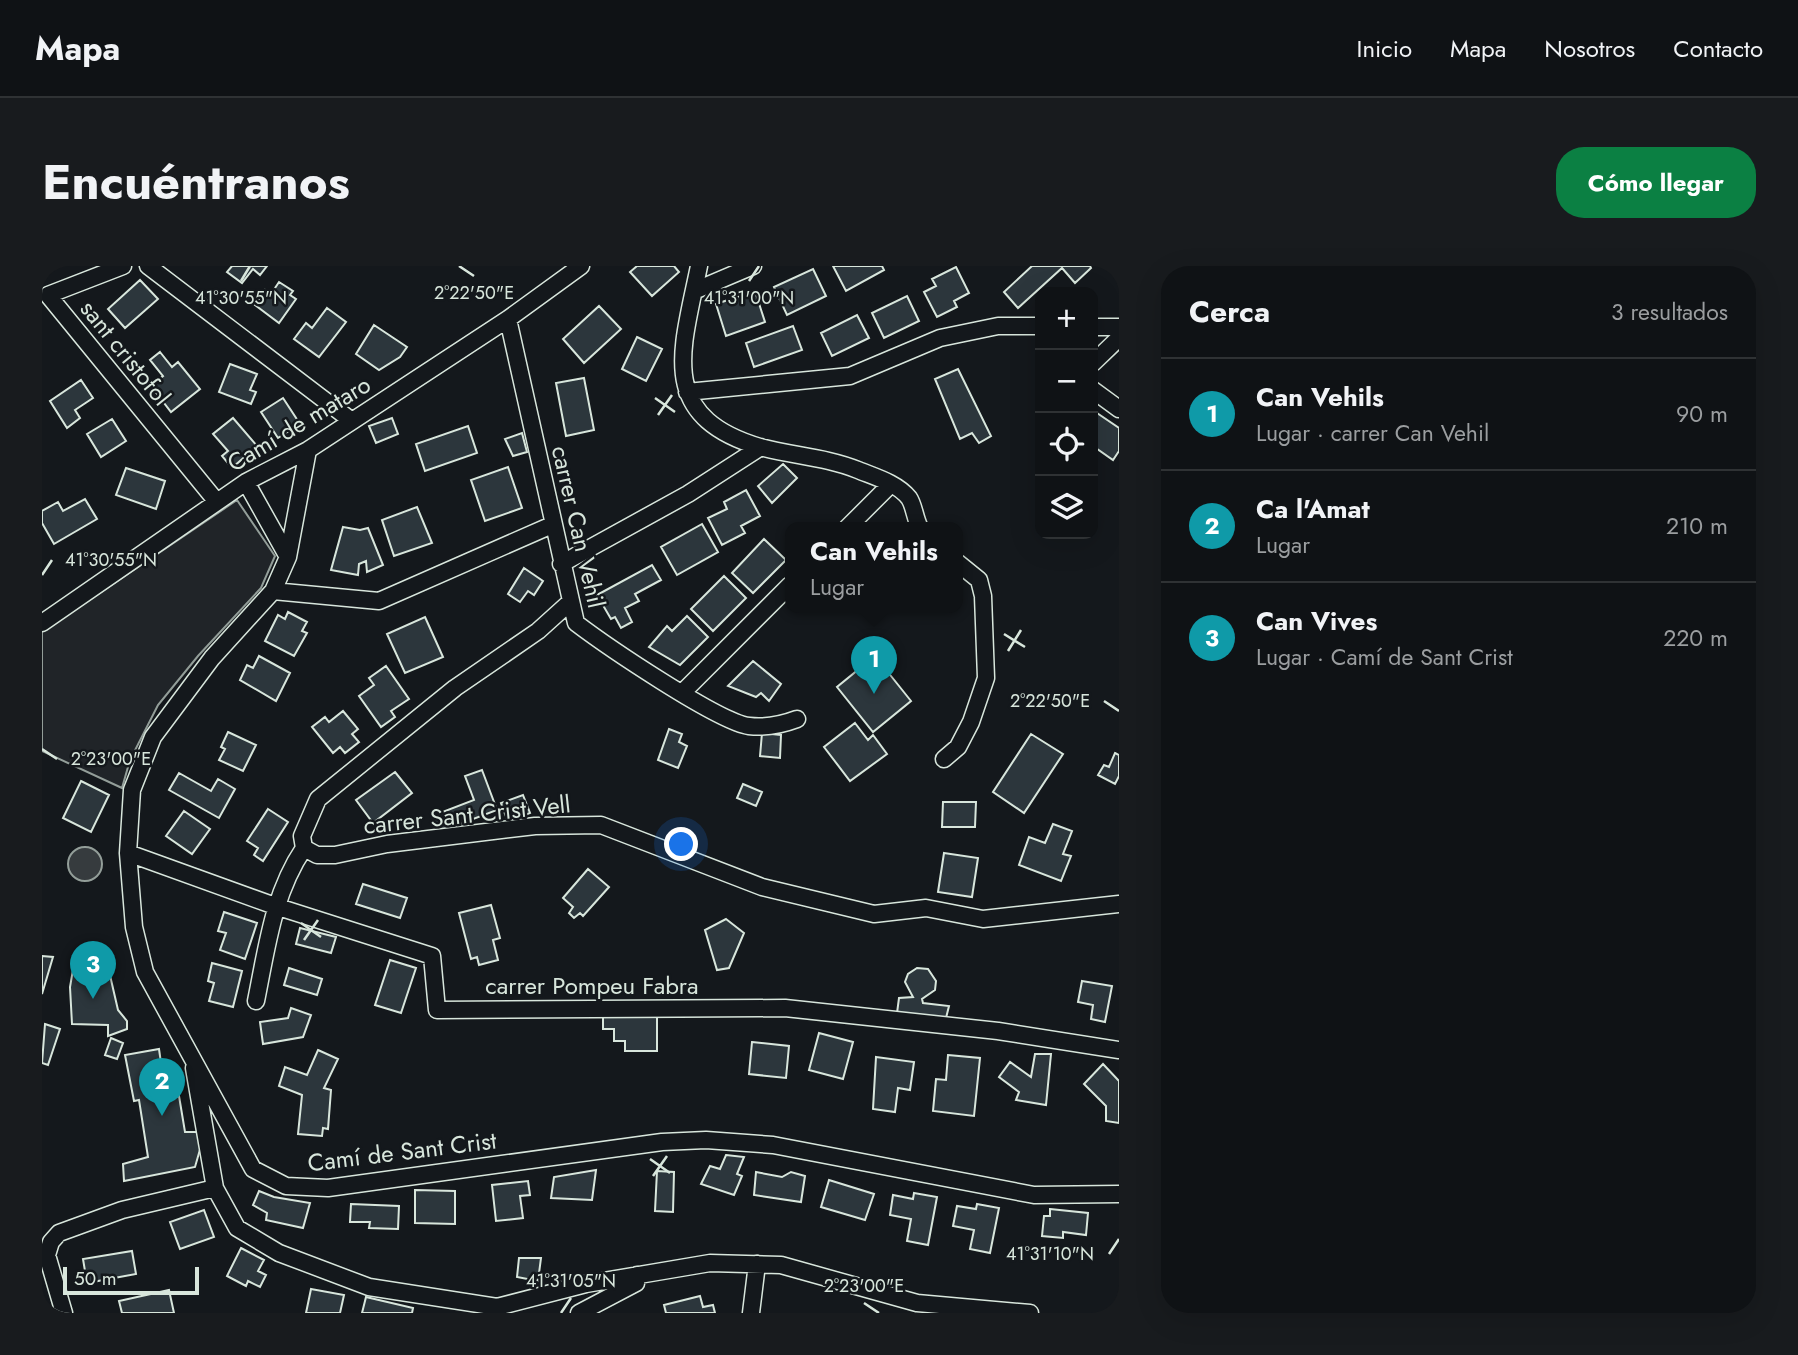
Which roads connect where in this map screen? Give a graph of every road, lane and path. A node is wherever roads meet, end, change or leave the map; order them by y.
1 (122, 266) edge
2 (148, 266) edge
3 (581, 266) edge
4 (699, 266) edge
5 (753, 266) edge
6 (694, 291) junction
7 (508, 320) junction
8 (1035, 326) edge
9 (1098, 327) edge
10 (1119, 327) edge
11 (1119, 338) edge
12 (1098, 358) edge
13 (687, 392) junction
14 (1098, 394) edge
15 (1119, 409) edge
16 (352, 421) junction
17 (761, 447) junction
18 (308, 450) junction
19 (246, 482) junction
20 (891, 484) junction
21 (217, 502) junction
22 (853, 522) edge
23 (918, 522) edge
24 (552, 525) junction
25 (288, 557) junction
26 (561, 564) junction
27 (963, 567) edge
28 (785, 590) edge
29 (273, 591) junction
30 (569, 603) junction
31 (42, 623) edge
32 (683, 692) junction
33 (797, 719) dead end
34 (944, 759) dead end
35 (304, 848) junction
36 (128, 853) junction
37 (1119, 904) edge
38 (275, 906) junction
39 (256, 1001) dead end
40 (1119, 1050) edge
41 (192, 1055) junction
42 (215, 1188) junction
43 (1119, 1195) edge
44 (757, 1265) junction
45 (638, 1275) junction
46 (574, 1287) junction
47 (500, 1310) edge
48 (582, 1311) edge
49 (64, 1313) edge
50 (751, 1313) edge
51 (1030, 1313) edge

1 - 21 street, sant cristofol
2 - 16 street
3 - 7 street, Camí de mataro
4 - 6 street
5 - 6 street
6 - 13 street
7 - 16 street, Camí de mataro
7 - 24 street, carrer Can Vehil
8 - 13 street
9 - 10 street
11 - 12 street
13 - 17 street
14 - 15 street
16 - 18 street, Camí de mataro
17 - 20 street
17 - 26 street
18 - 19 street, Camí de mataro
18 - 25 street, Camí de Sant Crist
19 - 21 street, Camí de mataro
19 - 25 street
20 - 22 street
20 - 23 street
21 - 31 street, Camí de mataro
24 - 26 street, carrer Can Vehil
24 - 29 street
25 - 29 street, Camí de Sant Crist
26 - 30 street, carrer Can Vehil
27 - 34 street
28 - 32 street
29 - 36 street, Camí de Sant Crist
30 - 32 street, carrer Can Vehil
30 - 35 street
32 - 33 street, carrer Can Vehil
35 - 37 street, carrer Sant Crist Vell
35 - 38 street
36 - 38 street, carrer Pompeu Fabra
36 - 41 street, Camí de Sant Crist
38 - 39 street
38 - 40 street, carrer Pompeu Fabra
41 - 42 street
41 - 43 street, Camí de Sant Crist
42 - 47 street
42 - 49 street
44 - 45 street
44 - 50 street
44 - 51 street
45 - 46 street
45 - 48 street
46 - 47 street
46 - 48 street

